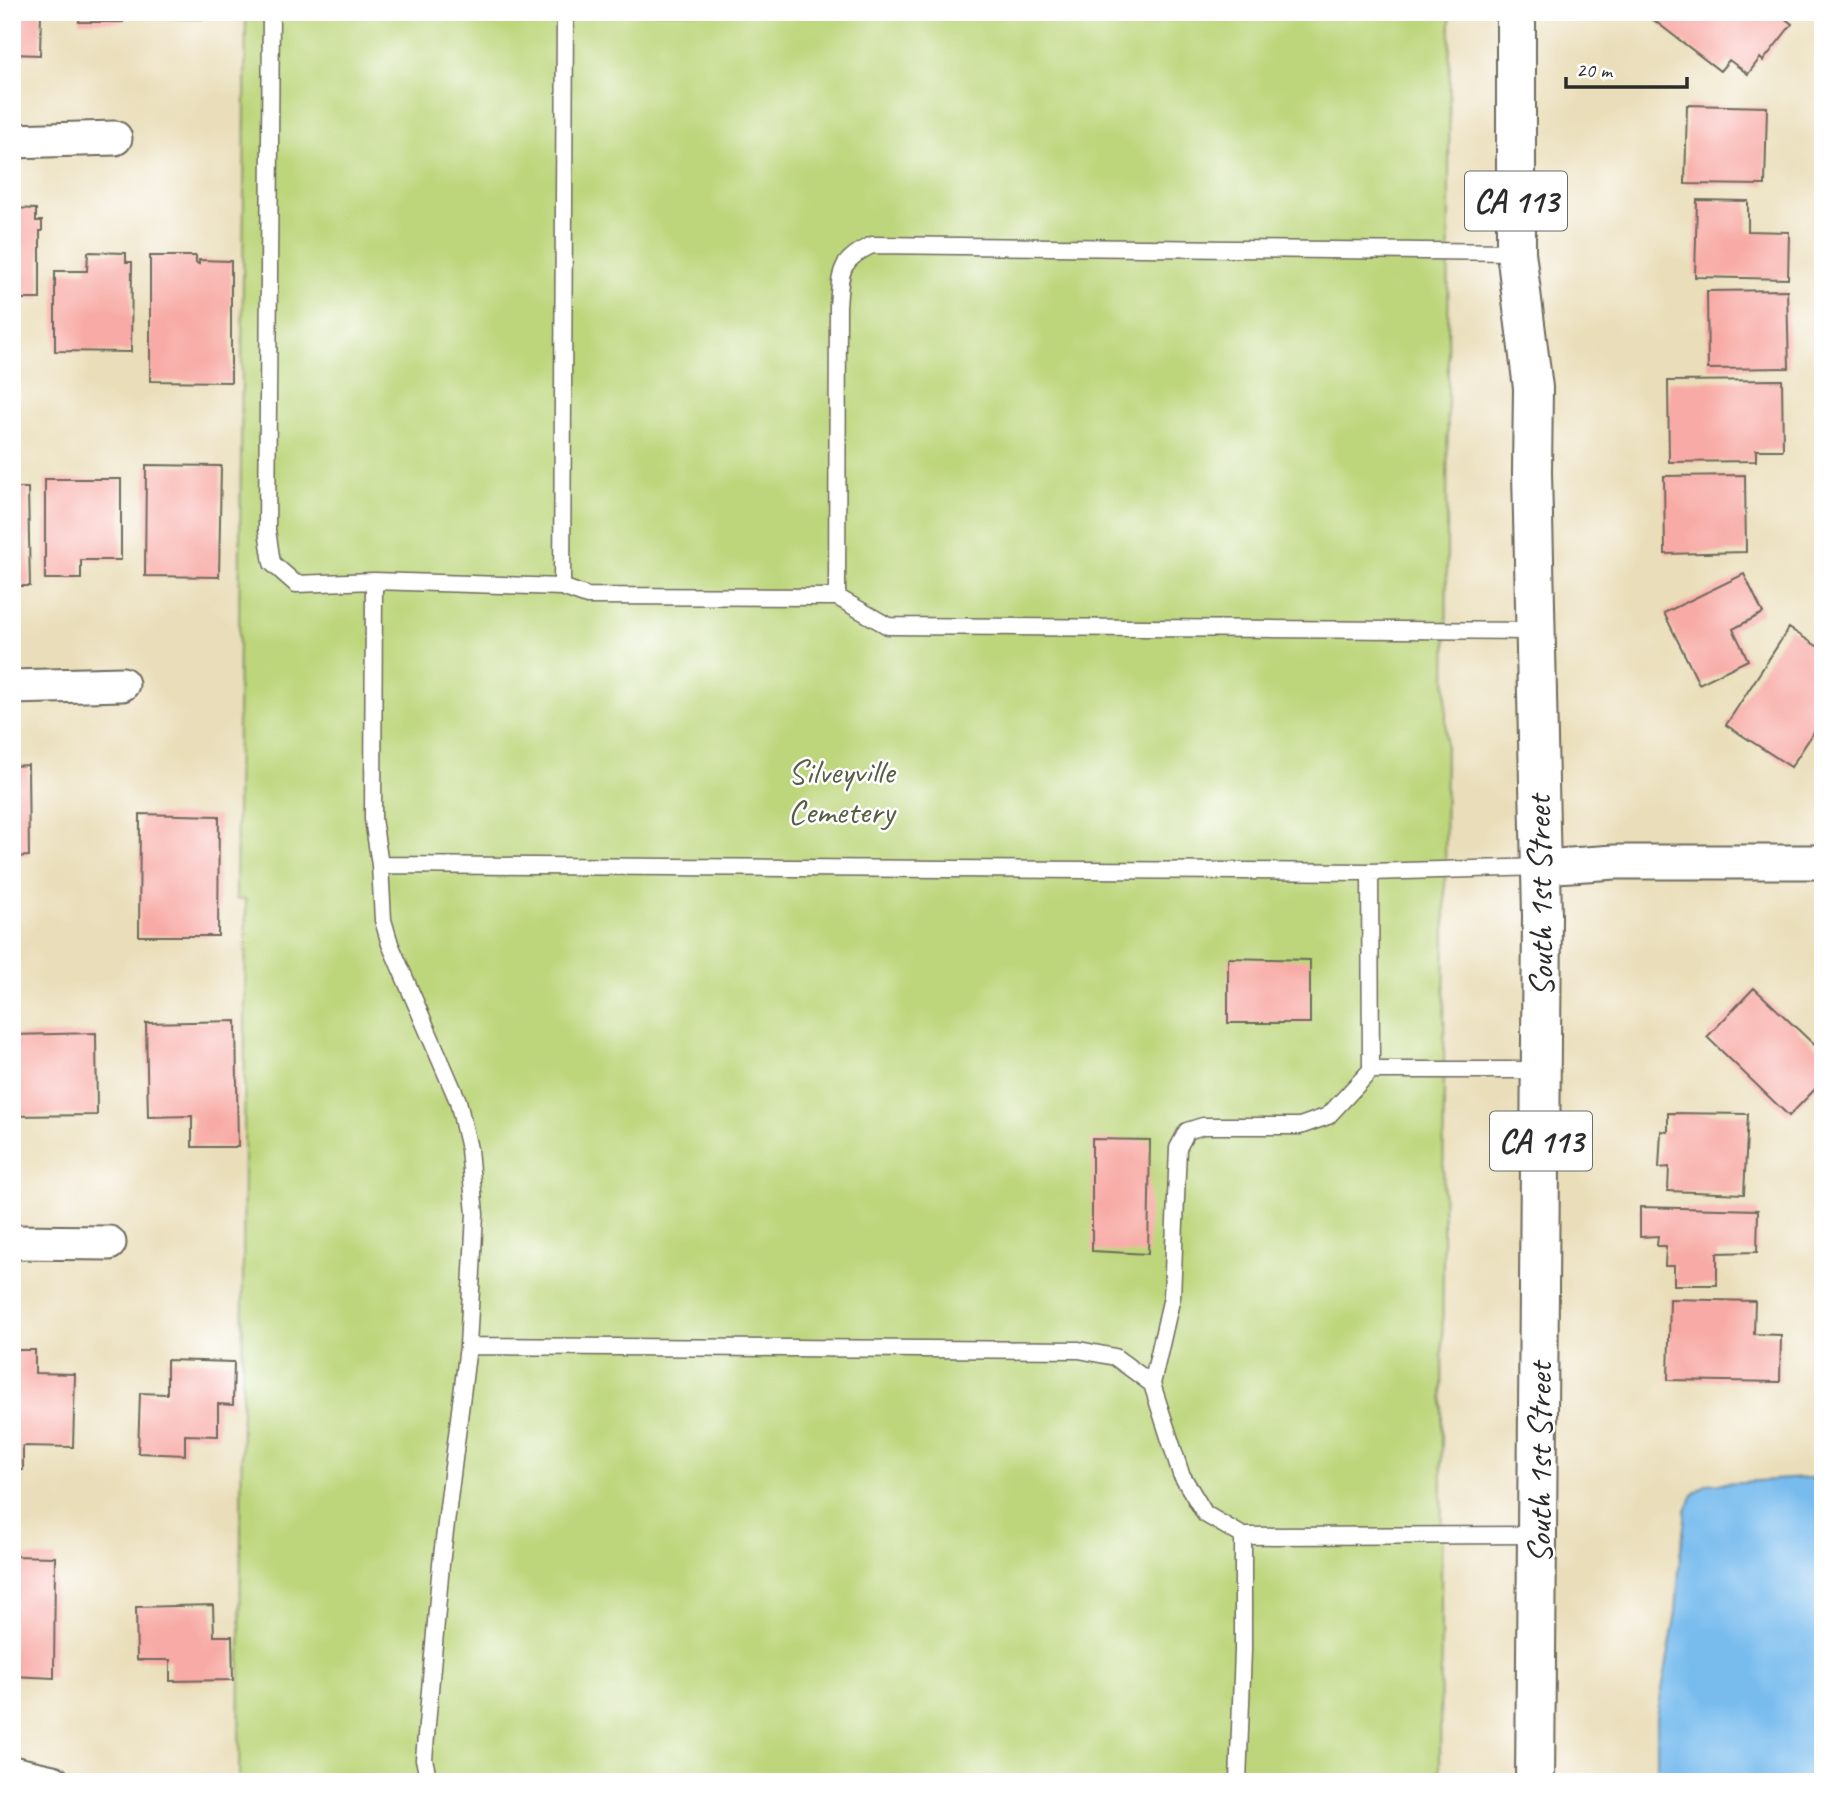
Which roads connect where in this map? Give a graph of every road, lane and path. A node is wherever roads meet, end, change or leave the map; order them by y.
1 (271, 12) edge
2 (565, 12) edge
3 (1516, 12) edge
4 (115, 138) dead end
5 (12, 141) edge
6 (1516, 251) junction
7 (374, 581) junction
8 (562, 587) junction
9 (836, 597) junction
10 (1536, 631) junction
11 (122, 684) dead end
12 (12, 687) edge
13 (1823, 862) edge
14 (380, 864) junction
15 (1541, 867) junction
16 (1370, 872) junction
17 (1371, 1070) junction
18 (1542, 1070) junction
19 (12, 1242) edge
20 (109, 1243) dead end
21 (468, 1346) junction
22 (1152, 1384) junction
23 (1539, 1535) junction
24 (1243, 1536) junction
25 (12, 1773) edge
26 (53, 1782) edge
27 (429, 1782) edge
28 (1238, 1782) edge
29 (1535, 1782) edge

1 - 7 lane
2 - 8 lane
3 - 6 main road, South 1st Street / CA 113
4 - 5 street
6 - 9 lane
6 - 10 main road, South 1st Street / CA 113
7 - 8 lane
7 - 14 lane
8 - 9 lane
9 - 10 lane
10 - 15 main road, South 1st Street / CA 113
11 - 12 street
13 - 15 street
14 - 16 lane
14 - 21 lane
15 - 16 lane
15 - 18 main road, South 1st Street / CA 113
16 - 17 lane
17 - 18 lane
17 - 22 lane
18 - 23 main road, South 1st Street / CA 113
19 - 20 street
21 - 22 lane
21 - 27 lane
22 - 24 lane
23 - 24 lane
23 - 29 main road, South 1st Street / CA 113
24 - 28 lane
25 - 26 street

